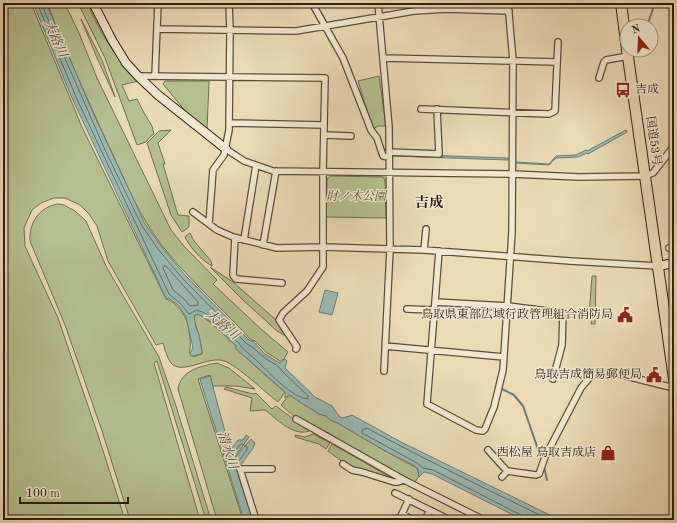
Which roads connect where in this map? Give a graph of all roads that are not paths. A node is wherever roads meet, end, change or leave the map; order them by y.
1 (93, 3) edge
2 (158, 3) edge
3 (229, 3) edge
4 (312, 3) edge
5 (378, 3) edge
6 (508, 3) edge
7 (621, 3) edge
8 (509, 11) junction
9 (379, 16) junction
10 (623, 18) edge
11 (325, 25) junction
12 (157, 29) junction
13 (230, 31) junction
14 (558, 42) dead end
15 (619, 55) edge
16 (383, 58) junction
17 (628, 58) edge
18 (513, 61) junction
19 (557, 62) junction
20 (138, 76) junction
21 (155, 76) junction
22 (229, 77) junction
23 (599, 78) dead end
24 (421, 109) dead end
25 (437, 109) junction
26 (513, 112) junction
27 (229, 123) junction
28 (324, 125) junction
29 (324, 135) junction
30 (351, 136) dead end
31 (674, 146) edge
32 (226, 149) junction
33 (389, 154) junction
34 (256, 165) junction
35 (276, 171) junction
36 (323, 172) junction
37 (390, 173) junction
38 (512, 174) junction
39 (645, 176) junction
40 (193, 212) dead end
41 (209, 224) junction
42 (426, 229) dead end
43 (235, 238) junction
44 (244, 240) junction
45 (263, 245) junction
46 (323, 247) junction
47 (390, 249) junction
48 (424, 250) junction
49 (439, 251) junction
50 (510, 256) junction
51 (674, 263) edge
52 (658, 266) junction
53 (282, 283) dead end
54 (435, 302) junction
55 (508, 306) junction
56 (407, 309) dead end
57 (434, 310) junction
58 (384, 346) junction
59 (296, 350) dead end
60 (431, 351) junction
61 (504, 357) junction
62 (384, 371) dead end
63 (553, 379) dead end
64 (674, 379) edge
65 (674, 388) edge
66 (296, 419) dead end
67 (488, 450) dead end
68 (343, 464) dead end
69 (272, 469) dead end
70 (507, 471) junction
71 (502, 477) dead end
72 (404, 480) junction
73 (395, 493) dead end
74 (409, 499) junction
75 (430, 510) junction
76 (401, 517) edge
77 (256, 520) edge
78 (413, 520) edge
79 (425, 520) edge
80 (450, 520) edge
81 (484, 520) edge

1 - 20 street
2 - 12 street
3 - 13 street
4 - 11 street
5 - 9 street
6 - 8 street
7 - 10 highway, 国道53号
8 - 9 street
8 - 18 street
9 - 11 street
9 - 16 street
11 - 13 street
11 - 33 street
12 - 13 street
12 - 21 street
13 - 22 street
14 - 19 street
15 - 23 street
16 - 18 street
16 - 33 street
17 - 39 highway, 国道53号
18 - 19 street
18 - 26 street
19 - 26 street
20 - 21 street
20 - 32 street
21 - 22 street
22 - 27 street
22 - 28 street
24 - 25 street
25 - 26 street
25 - 33 street
26 - 38 street
27 - 28 street
27 - 32 street
28 - 29 street
29 - 30 street
29 - 36 street
31 - 39 street
32 - 34 street
32 - 41 street
33 - 37 street
34 - 35 street
34 - 44 street
35 - 36 street
35 - 45 street
36 - 37 street
36 - 46 street
37 - 38 street
37 - 47 street
38 - 39 street
38 - 50 street
39 - 52 highway, 国道53号
40 - 41 street
41 - 43 street
42 - 48 street
43 - 44 street
43 - 53 street
44 - 45 street
45 - 46 street
46 - 47 street
46 - 59 street
47 - 48 street
47 - 58 street
48 - 49 street
49 - 50 street
49 - 54 street
50 - 52 street
50 - 55 street
51 - 52 street
52 - 64 highway, 国道53号
54 - 55 street
54 - 57 street
55 - 61 street
55 - 63 street
56 - 57 street
57 - 60 street
58 - 60 street
58 - 62 street
60 - 61 street
60 - 61 street
65 - 70 street
66 - 72 street
67 - 70 street
68 - 72 street
69 - 77 street
70 - 71 street
72 - 81 street
73 - 74 street
74 - 75 street
74 - 76 street
75 - 79 street
75 - 80 street
76 - 78 street

